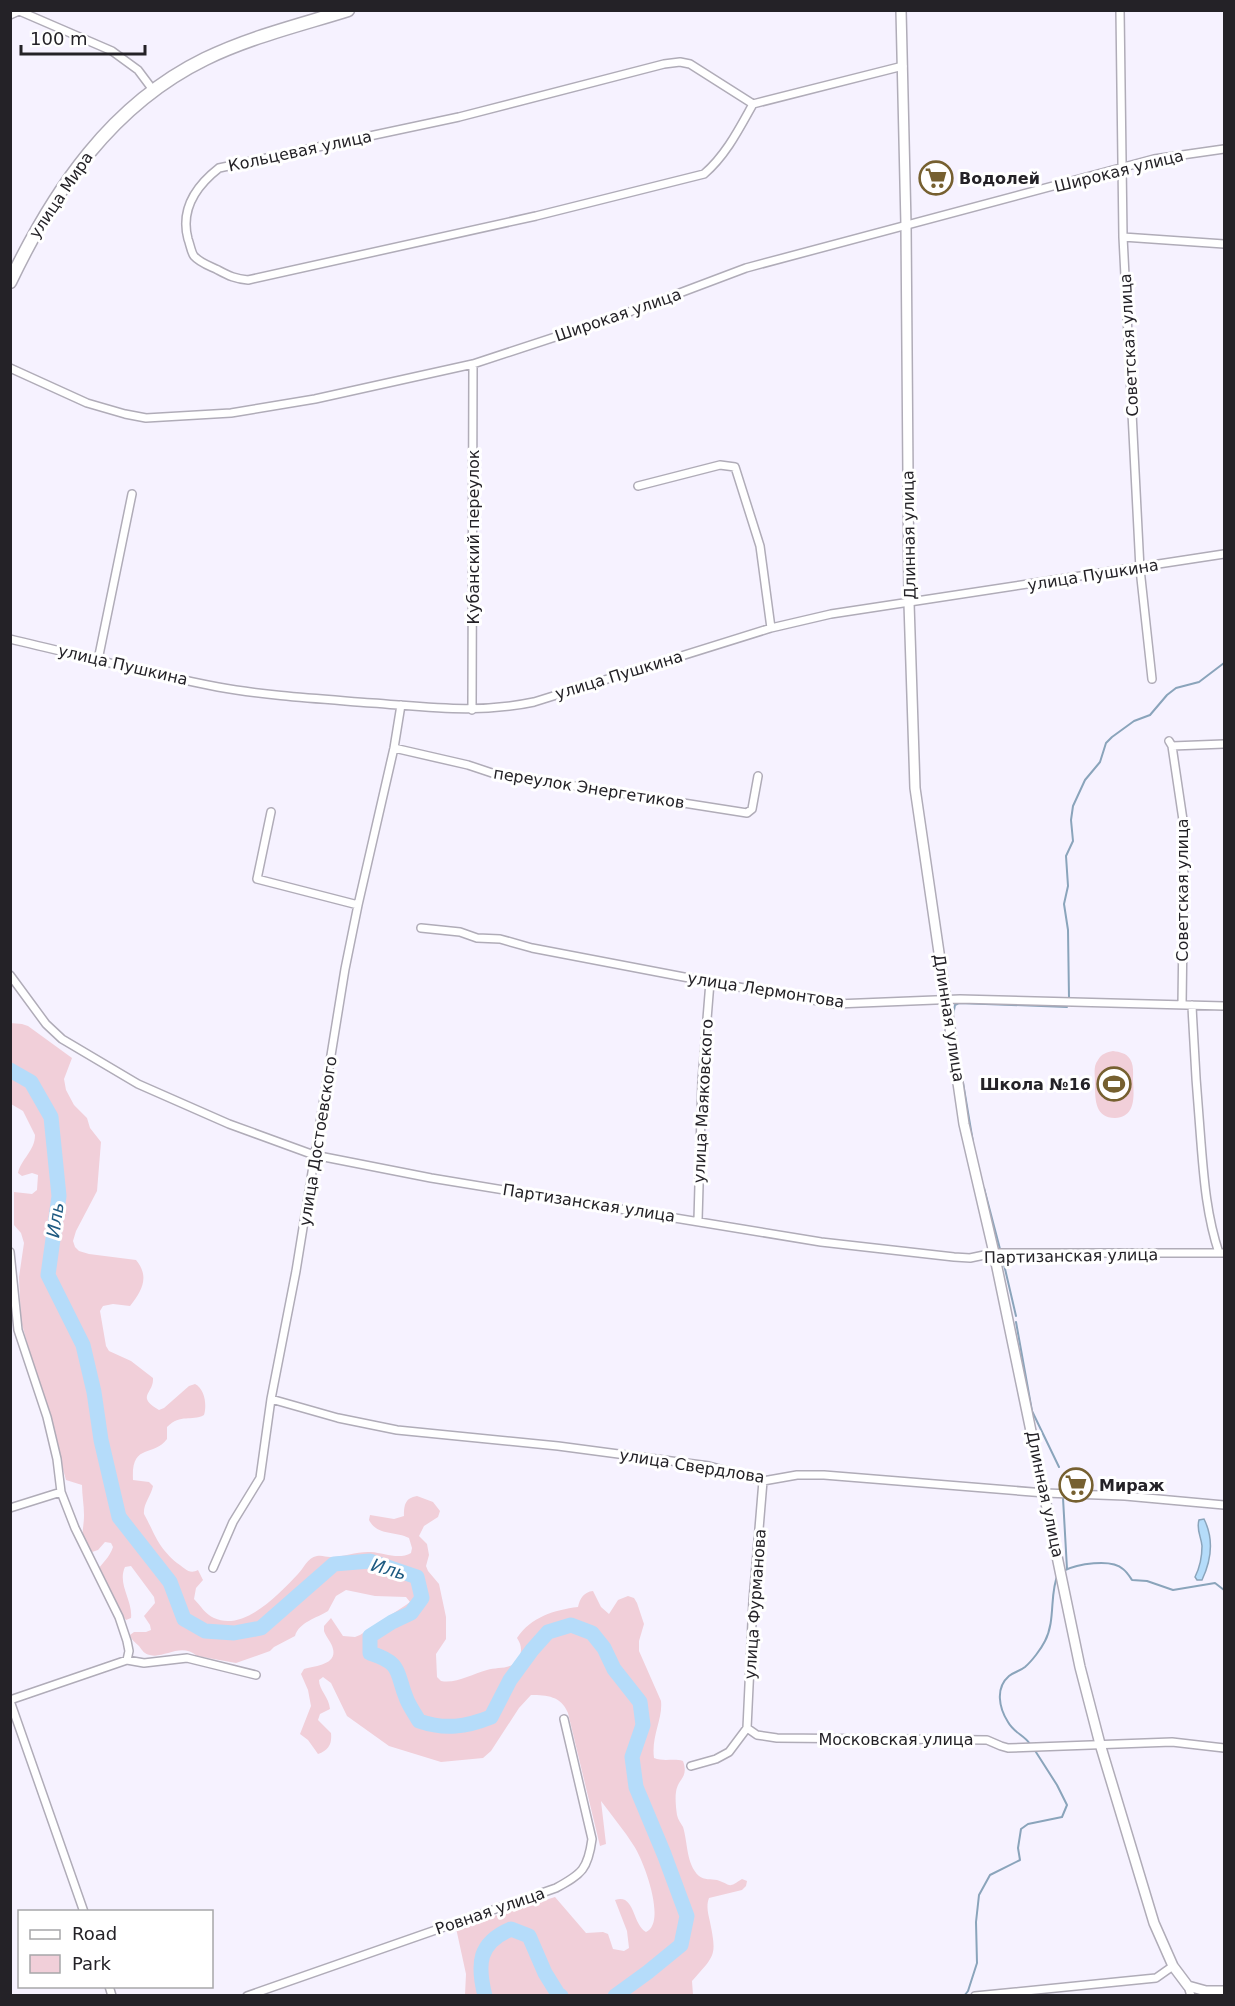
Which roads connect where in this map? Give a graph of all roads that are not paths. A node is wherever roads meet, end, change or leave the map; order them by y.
1 (348, 10) edge
2 (901, 10) edge
3 (1120, 10) edge
4 (20, 11) edge
5 (10, 15) edge
6 (903, 66) junction
7 (153, 90) junction
8 (753, 104) junction
9 (1224, 148) edge
10 (1122, 169) junction
11 (906, 225) junction
12 (1124, 237) junction
13 (1224, 244) edge
14 (10, 282) edge
15 (473, 364) junction
16 (10, 368) edge
17 (638, 486) dead end
18 (132, 494) dead end
19 (1224, 554) edge
20 (1140, 568) junction
21 (909, 603) junction
22 (771, 628) junction
23 (10, 639) edge
24 (98, 660) junction
25 (1152, 679) dead end
26 (402, 705) junction
27 (472, 710) junction
28 (1224, 744) edge
29 (394, 748) junction
30 (758, 776) dead end
31 (271, 812) dead end
32 (358, 905) junction
33 (421, 928) dead end
34 (10, 975) edge
35 (710, 982) junction
36 (946, 1000) junction
37 (1182, 1005) junction
38 (1192, 1005) junction
39 (1224, 1006) edge
40 (314, 1155) junction
41 (698, 1220) junction
42 (10, 1252) edge
43 (994, 1253) junction
44 (1222, 1253) edge
45 (14, 1331) edge
46 (271, 1399) junction
47 (764, 1481) junction
48 (61, 1492) junction
49 (1045, 1493) junction
50 (1224, 1505) edge
51 (10, 1508) edge
52 (213, 1568) dead end
53 (127, 1660) junction
54 (256, 1675) dead end
55 (10, 1701) edge
56 (564, 1719) dead end
57 (747, 1728) junction
58 (1100, 1744) junction
59 (1224, 1748) edge
60 (691, 1766) dead end
61 (84, 1910) edge
62 (1173, 1966) junction
63 (1190, 1991) edge
64 (1224, 1991) edge
65 (247, 1995) edge
66 (975, 1995) edge

1 - 7 highway, улица Мира
2 - 6 main road, Длинная улица
3 - 10 street, Советская улица
4 - 5 street
4 - 7 street
6 - 8 street
6 - 11 main road, Длинная улица
7 - 14 highway, улица Мира
8 - 8 street, Кольцевая улица
9 - 10 street, Широкая улица
10 - 11 street, Широкая улица
10 - 12 street, Советская улица
11 - 15 street, Широкая улица
11 - 21 main road, Длинная улица
12 - 13 street
12 - 20 street, Советская улица
15 - 16 street, Широкая улица
15 - 27 street, Кубанский переулок
17 - 22 street
18 - 24 street
19 - 20 street, улица Пушкина
20 - 21 street, улица Пушкина
20 - 25 street, Советская улица
21 - 22 street, улица Пушкина
21 - 36 main road, Длинная улица
22 - 27 street, улица Пушкина
23 - 24 street, улица Пушкина
24 - 26 street, улица Пушкина
26 - 27 street, улица Пушкина
26 - 29 street, улица Достоевского
28 - 37 street, Советская улица
29 - 30 street, переулок Энергетиков
29 - 32 street, улица Достоевского
31 - 32 street
32 - 40 street, улица Достоевского
33 - 35 street, улица Лермонтова
34 - 40 street, Партизанская улица
35 - 36 street, улица Лермонтова
35 - 41 street, улица Маяковского
36 - 37 street, улица Лермонтова
36 - 43 main road, Длинная улица
37 - 38 street, улица Лермонтова
38 - 39 street, улица Лермонтова
38 - 44 street
40 - 41 street, Партизанская улица
40 - 46 street, улица Достоевского
41 - 43 street, Партизанская улица
42 - 45 street
43 - 44 street, Партизанская улица
43 - 49 main road, Длинная улица
45 - 48 street
46 - 47 street, улица Свердлова
46 - 52 street, улица Достоевского
47 - 49 street, улица Свердлова
47 - 57 street, улица Фурманова
48 - 51 street
48 - 53 street
49 - 50 street, улица Свердлова
49 - 58 main road, Длинная улица
53 - 54 street
53 - 55 street
55 - 61 street
56 - 65 street, Ровная улица
57 - 58 street, Московская улица
57 - 60 street
58 - 59 street, Московская улица
58 - 62 main road, Длинная улица
62 - 63 main road, Длинная улица
62 - 66 street
63 - 64 main road

